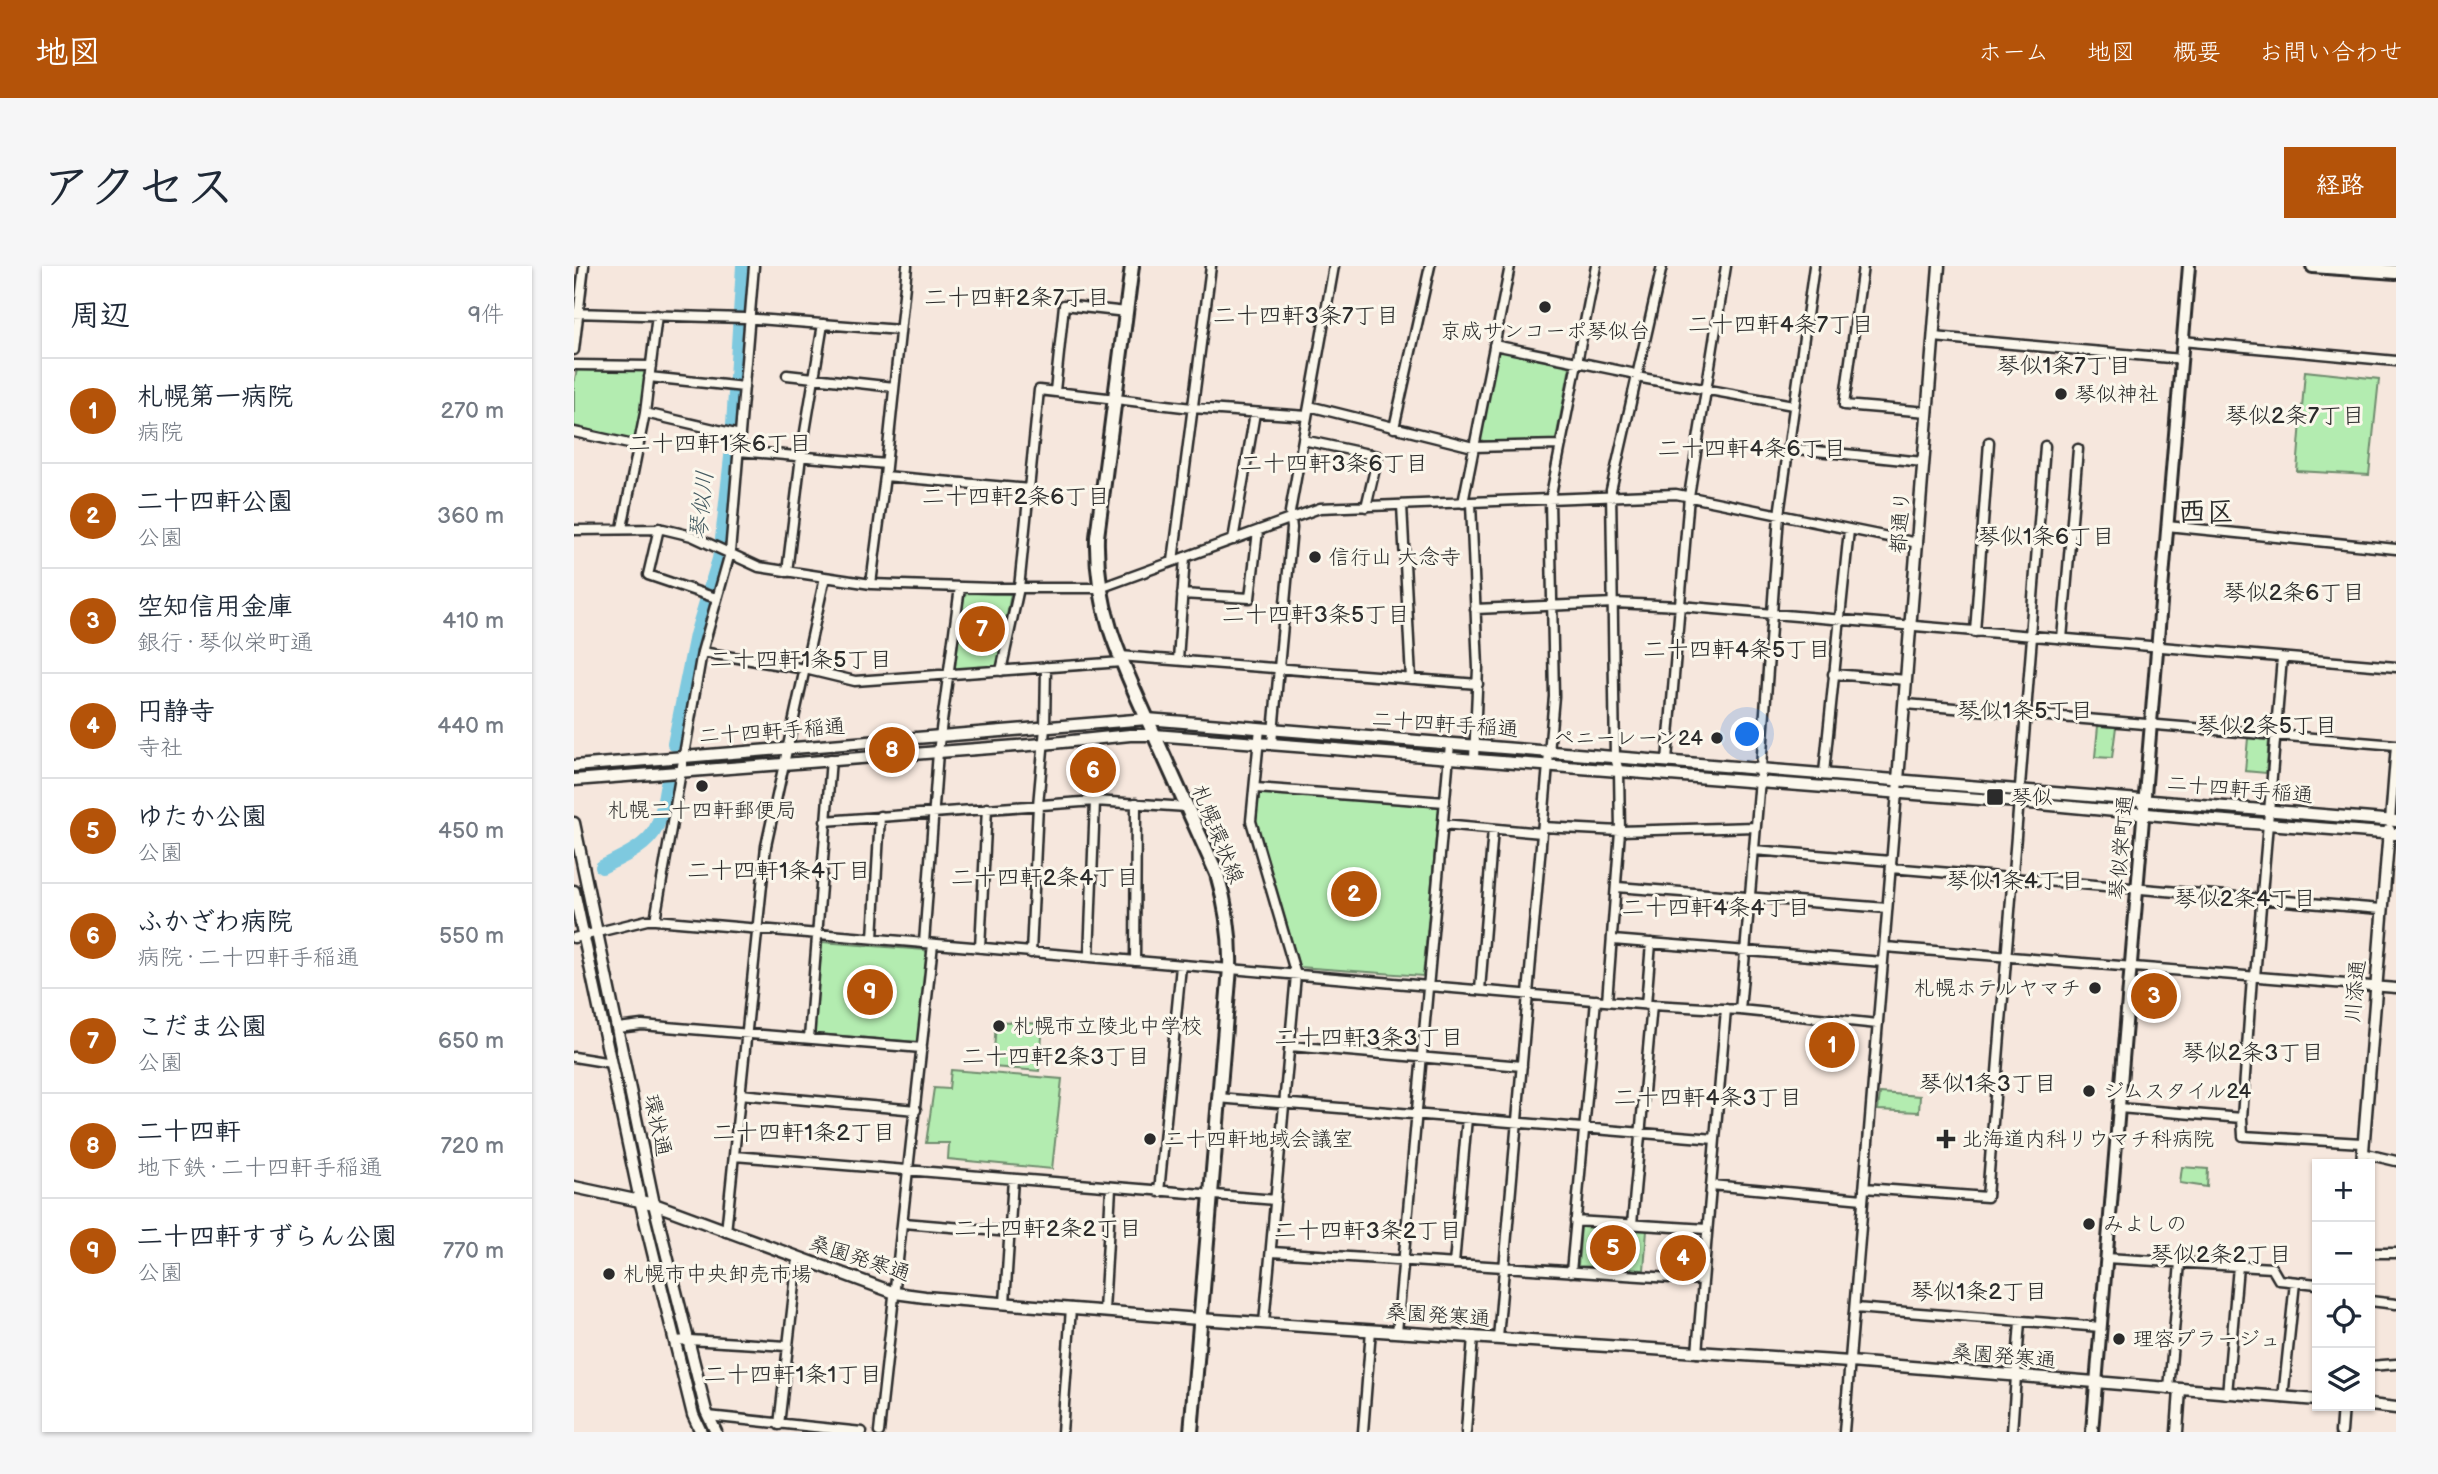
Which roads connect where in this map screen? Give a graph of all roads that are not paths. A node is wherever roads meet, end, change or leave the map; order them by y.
1 (584, 266) edge
2 (754, 266) edge
3 (907, 266) edge
4 (1132, 266) edge
5 (1211, 266) edge
6 (1334, 266) edge
7 (1430, 266) edge
8 (1510, 266) edge
9 (1597, 266) edge
10 (1662, 266) edge
11 (1726, 266) edge
12 (1814, 266) edge
13 (1863, 266) edge
14 (1939, 266) edge
15 (2189, 266) edge
16 (2313, 266) edge
17 (2324, 266) edge
18 (2396, 272) edge
19 (1126, 312) junction
20 (576, 313) edge
21 (657, 315) junction
22 (746, 318) junction
23 (823, 324) junction
24 (900, 330) junction
25 (1934, 337) junction
26 (2182, 341) junction
27 (1494, 345) junction
28 (574, 350) edge
29 (2181, 359) junction
30 (2396, 361) edge
31 (1578, 362) junction
32 (574, 365) edge
33 (651, 366) junction
34 (787, 375) dead end
35 (1636, 376) junction
36 (649, 377) junction
37 (814, 377) junction
38 (738, 386) junction
39 (894, 387) junction
40 (1706, 390) junction
41 (1055, 391) junction
42 (1114, 398) junction
43 (1793, 405) junction
44 (1192, 408) junction
45 (1308, 411) junction
46 (1928, 412) junction
47 (645, 413) junction
48 (1255, 413) junction
49 (1394, 428) junction
50 (574, 432) edge
51 (734, 434) junction
52 (1303, 440) junction
53 (1989, 442) dead end
54 (1560, 445) junction
55 (638, 446) junction
56 (2045, 446) dead end
57 (1473, 447) junction
58 (1787, 448) junction
59 (2078, 449) dead end
60 (739, 451) junction
61 (801, 456) junction
62 (1923, 462) junction
63 (886, 464) junction
64 (885, 477) junction
65 (1029, 489) junction
66 (1689, 496) junction
67 (1611, 497) junction
68 (1550, 499) junction
69 (1467, 503) junction
70 (1402, 505) junction
71 (1366, 507) junction
72 (1779, 515) junction
73 (1291, 519) junction
74 (2167, 527) junction
75 (622, 528) junction
76 (659, 528) junction
77 (574, 530) edge
78 (1849, 530) junction
79 (1258, 531) junction
80 (1233, 540) junction
81 (1918, 543) junction
82 (2396, 549) edge
83 (728, 552) junction
84 (1185, 557) junction
85 (1172, 561) junction
86 (787, 572) junction
87 (825, 578) junction
88 (871, 584) junction
89 (960, 587) junction
90 (1020, 588) junction
91 (1100, 588) junction
92 (1182, 594) junction
93 (711, 596) junction
94 (1614, 603) junction
95 (1552, 604) junction
96 (1680, 607) junction
97 (1475, 609) junction
98 (1772, 615) junction
99 (1839, 620) junction
100 (1911, 626) junction
101 (1975, 632) junction
102 (2031, 637) junction
103 (2062, 639) junction
104 (2157, 647) junction
105 (702, 652) junction
106 (2282, 658) junction
107 (1121, 659) junction
108 (1178, 660) junction
109 (1046, 667) junction
110 (2396, 667) edge
111 (1279, 668) junction
112 (805, 669) junction
113 (1001, 671) junction
114 (1833, 674) junction
115 (948, 675) junction
116 (1411, 679) junction
117 (1906, 680) junction
118 (1478, 684) junction
119 (1906, 704) junction
120 (2026, 714) junction
121 (1147, 719) junction
122 (2151, 725) junction
123 (1045, 728) junction
124 (1260, 728) junction
125 (1273, 729) junction
126 (1154, 735) junction
127 (2276, 735) junction
128 (940, 737) junction
129 (1259, 742) junction
130 (1272, 743) junction
131 (1043, 744) junction
132 (1450, 744) junction
133 (2396, 745) edge
134 (1475, 747) junction
135 (789, 749) junction
136 (1548, 751) junction
137 (938, 752) junction
138 (682, 757) junction
139 (1449, 757) junction
140 (2395, 757) edge
141 (1615, 758) junction
142 (831, 759) junction
143 (1474, 759) junction
144 (1667, 761) junction
145 (785, 764) junction
146 (1547, 765) junction
147 (574, 766) edge
148 (1761, 768) junction
149 (680, 771) junction
150 (1619, 771) junction
151 (1824, 773) junction
152 (574, 780) edge
153 (1898, 780) junction
154 (1759, 782) junction
155 (1255, 788) junction
156 (2020, 790) junction
157 (1897, 792) junction
158 (1095, 801) junction
159 (2145, 801) junction
160 (2018, 802) junction
161 (1136, 803) junction
162 (1445, 803) junction
163 (1038, 804) junction
164 (1187, 807) junction
165 (987, 808) junction
166 (2270, 811) junction
167 (933, 812) junction
168 (2144, 813) junction
169 (880, 816) junction
170 (825, 821) junction
171 (2393, 821) edge
172 (574, 823) edge
173 (1443, 824) junction
174 (2269, 824) junction
175 (1755, 827) junction
176 (1493, 829) junction
177 (1542, 830) junction
178 (1620, 831) junction
179 (2392, 834) edge
180 (1754, 850) junction
181 (1891, 864) junction
182 (2011, 878) junction
183 (1617, 887) junction
184 (2137, 888) junction
185 (574, 891) edge
186 (1750, 898) junction
187 (2262, 899) junction
188 (1887, 908) junction
189 (2381, 909) junction
190 (654, 920) junction
191 (758, 930) junction
192 (597, 933) junction
193 (818, 935) junction
194 (579, 937) edge
195 (873, 938) junction
196 (1613, 940) junction
197 (1651, 943) junction
198 (928, 944) junction
199 (1885, 947) junction
200 (980, 948) junction
201 (1746, 950) junction
202 (1031, 953) junction
203 (2006, 956) junction
204 (1089, 957) junction
205 (1135, 961) junction
206 (1883, 962) junction
207 (1181, 966) junction
208 (2131, 967) junction
209 (1230, 968) junction
210 (1296, 975) junction
211 (2254, 977) junction
212 (1428, 986) junction
213 (2375, 987) junction
214 (2396, 988) edge
215 (1480, 990) junction
216 (1528, 994) junction
217 (1596, 1000) junction
218 (1607, 1000) junction
219 (1649, 1005) junction
220 (1726, 1009) junction
221 (1740, 1010) junction
222 (1878, 1024) junction
223 (618, 1028) junction
224 (746, 1033) junction
225 (809, 1038) junction
226 (1290, 1046) junction
227 (922, 1048) junction
228 (574, 1057) edge
229 (1422, 1057) junction
230 (611, 1063) junction
231 (1522, 1066) junction
232 (740, 1094) junction
233 (1218, 1098) junction
234 (1284, 1103) junction
235 (2119, 1108) junction
236 (916, 1110) junction
237 (1416, 1114) junction
238 (1467, 1118) junction
239 (2242, 1118) junction
240 (1517, 1122) junction
241 (1584, 1128) junction
242 (1640, 1133) junction
243 (1714, 1139) junction
244 (2362, 1148) junction
245 (734, 1156) junction
246 (2362, 1159) edge
247 (2396, 1161) edge
248 (909, 1171) junction
249 (1013, 1179) junction
250 (1711, 1185) junction
251 (574, 1186) edge
252 (1111, 1188) junction
253 (1864, 1188) junction
254 (1159, 1192) junction
255 (1209, 1196) junction
256 (1863, 1199) junction
257 (640, 1200) junction
258 (1276, 1200) junction
259 (654, 1204) junction
260 (1575, 1221) junction
261 (904, 1223) junction
262 (1632, 1224) junction
263 (1707, 1229) junction
264 (726, 1232) junction
265 (1010, 1232) junction
266 (1272, 1252) junction
267 (2375, 1253) edge
268 (2396, 1253) edge
269 (798, 1258) junction
270 (2106, 1258) junction
271 (1403, 1260) junction
272 (2180, 1263) junction
273 (1454, 1264) junction
274 (2238, 1266) junction
275 (1504, 1268) junction
276 (1571, 1272) junction
277 (1702, 1280) junction
278 (2295, 1282) junction
279 (2312, 1284) edge
280 (895, 1293) junction
281 (2375, 1302) edge
282 (1005, 1303) junction
283 (2396, 1304) edge
284 (1071, 1308) junction
285 (1855, 1308) junction
286 (1104, 1311) junction
287 (1199, 1319) junction
288 (2020, 1321) junction
289 (1264, 1323) junction
290 (2101, 1327) junction
291 (1371, 1330) junction
292 (1397, 1332) junction
293 (1473, 1336) junction
294 (1498, 1338) junction
295 (689, 1340) junction
296 (674, 1341) junction
297 (788, 1346) junction
298 (1697, 1353) junction
299 (1850, 1362) junction
300 (2396, 1364) edge
301 (2375, 1366) edge
302 (2016, 1376) junction
303 (2096, 1383) junction
304 (2174, 1389) junction
305 (2227, 1394) junction
306 (2283, 1398) junction
307 (2312, 1400) edge
308 (2375, 1406) edge
309 (2396, 1408) edge
310 (2343, 1411) edge
311 (708, 1416) junction
312 (779, 1424) junction
313 (701, 1432) edge
314 (716, 1432) edge
315 (862, 1432) edge
316 (879, 1432) edge
317 (1062, 1432) edge
318 (1191, 1432) edge
319 (1363, 1432) edge
320 (1466, 1432) edge
321 (1844, 1432) edge
322 (2012, 1432) edge
323 (2092, 1432) edge
324 (2176, 1432) edge
325 (2341, 1432) edge

1 - 20 street
2 - 22 street
3 - 24 street
4 - 19 main road, 札幌環状線
5 - 44 street
6 - 45 street
7 - 49 street
8 - 27 street
9 - 31 street
10 - 35 street
11 - 40 street
12 - 43 street
13 - 46 street
14 - 25 street, 都通り
15 - 26 main road, 琴似栄町通
16 - 17 main road
17 - 18 main road
19 - 41 street
19 - 42 main road, 札幌環状線
20 - 21 street
20 - 28 street
21 - 22 street
21 - 33 street
22 - 23 street
22 - 38 street
23 - 24 street
23 - 37 street
24 - 39 street
25 - 29 street
25 - 46 street, 都通り
26 - 29 main road, 琴似栄町通
26 - 30 street
27 - 31 street
27 - 57 street
29 - 74 main road, 琴似栄町通
31 - 35 street
31 - 54 street
32 - 33 street
33 - 36 street
34 - 37 street
35 - 40 street
35 - 67 street
36 - 38 street
36 - 47 street
37 - 39 street
37 - 61 street
38 - 51 street
39 - 63 street
40 - 43 street
40 - 66 street
41 - 42 street
41 - 65 street
42 - 44 street
42 - 91 main road, 札幌環状線
43 - 58 street
44 - 48 street
44 - 85 street
45 - 48 street
45 - 49 street
45 - 52 street
46 - 62 street, 都通り
47 - 51 street
47 - 55 street
48 - 80 street
49 - 57 street
50 - 55 street
51 - 60 street
52 - 71 street
52 - 73 street
53 - 101 street
54 - 57 street
54 - 68 street
55 - 75 street
56 - 102 street
57 - 69 street
58 - 62 street
58 - 72 street
59 - 103 street
60 - 61 street
60 - 83 street
61 - 63 street
61 - 86 street
62 - 81 street, 都通り
63 - 64 street
64 - 65 street
64 - 88 street
65 - 90 street
66 - 67 street
66 - 72 street
66 - 96 street
67 - 68 street
67 - 94 street
68 - 69 street
68 - 95 street
69 - 70 street
69 - 97 street
70 - 71 street
70 - 116 street
71 - 73 street
72 - 78 street
72 - 98 street
73 - 79 street
73 - 111 street
74 - 82 street
74 - 104 main road, 琴似栄町通
75 - 76 street
75 - 77 street
76 - 83 street
76 - 93 street
78 - 81 street
78 - 99 street
79 - 80 street
79 - 92 street
80 - 84 street
81 - 100 street, 都通り
83 - 86 street
83 - 93 street
84 - 85 street
84 - 92 street
85 - 91 street
86 - 87 street
87 - 88 street
87 - 112 street
88 - 89 street
89 - 90 street
89 - 115 street
90 - 91 street
90 - 113 street
91 - 107 main road, 札幌環状線
92 - 108 street
93 - 105 street
94 - 95 street
94 - 96 street
94 - 141 street
95 - 97 street
95 - 136 street
96 - 98 street
96 - 144 street
97 - 118 street
98 - 99 street
98 - 148 street
99 - 100 street
99 - 114 street
100 - 101 street
100 - 117 street, 都通り
101 - 102 street
102 - 103 street
102 - 120 street
103 - 104 street
104 - 106 street
104 - 122 main road, 琴似栄町通
105 - 112 street
105 - 138 street
106 - 110 street
106 - 127 street
107 - 108 street
107 - 109 street
107 - 121 main road, 札幌環状線
108 - 111 street
109 - 113 street
109 - 123 street
111 - 116 street
111 - 125 street
112 - 115 street
112 - 135 street
113 - 115 street
114 - 117 street
114 - 151 street
115 - 128 street
116 - 118 street
117 - 119 street, 都通り
118 - 134 street
119 - 120 street
119 - 153 street, 都通り
120 - 122 street
120 - 156 street
121 - 123 street, 二十四軒手稲通
121 - 124 street, 二十四軒手稲通
121 - 126 main road, 札幌環状線
122 - 127 street
122 - 159 main road, 琴似栄町通
123 - 128 street, 二十四軒手稲通
123 - 131 street
124 - 125 street, 二十四軒手稲通
124 - 129 street
125 - 130 street
125 - 132 street, 二十四軒手稲通
126 - 129 street, 二十四軒手稲通
126 - 131 street, 二十四軒手稲通
126 - 164 main road, 札幌環状線
127 - 133 street
127 - 166 street
128 - 135 street, 二十四軒手稲通
128 - 137 street
129 - 130 street, 二十四軒手稲通
129 - 155 street
130 - 139 street, 二十四軒手稲通
131 - 137 street, 二十四軒手稲通
131 - 163 street
132 - 134 street, 二十四軒手稲通
132 - 139 street
133 - 140 street
134 - 136 street, 二十四軒手稲通
134 - 143 street
135 - 138 street, 二十四軒手稲通
135 - 145 street
136 - 141 street, 二十四軒手稲通
136 - 146 street
137 - 142 street, 二十四軒手稲通
137 - 167 street
138 - 147 street, 二十四軒手稲通
138 - 149 street
139 - 143 street, 二十四軒手稲通
139 - 162 street
140 - 171 street
141 - 144 street, 二十四軒手稲通
141 - 150 street
142 - 145 street, 二十四軒手稲通
142 - 170 street
143 - 146 street, 二十四軒手稲通
144 - 148 street, 二十四軒手稲通
145 - 149 street, 二十四軒手稲通
145 - 191 street
146 - 150 street, 二十四軒手稲通
146 - 177 street
148 - 151 street, 二十四軒手稲通
148 - 154 street
149 - 152 street, 二十四軒手稲通
149 - 190 street
150 - 154 street, 二十四軒手稲通
150 - 178 street
151 - 153 street, 二十四軒手稲通
153 - 156 street, 二十四軒手稲通
153 - 157 street
154 - 157 street, 二十四軒手稲通
154 - 175 street
155 - 162 street
155 - 210 street
156 - 159 street, 二十四軒手稲通
156 - 160 street
157 - 160 street, 二十四軒手稲通
157 - 181 street
158 - 161 street
158 - 163 street
158 - 204 street
159 - 166 street, 二十四軒手稲通
159 - 168 main road, 琴似栄町通
160 - 168 street, 二十四軒手稲通
160 - 182 street
161 - 164 street
161 - 205 street
162 - 173 street
163 - 165 street
163 - 202 street
164 - 209 main road, 札幌環状線
165 - 167 street
165 - 200 street
166 - 171 street, 二十四軒手稲通
166 - 174 street
167 - 169 street
167 - 198 street
168 - 174 street, 二十四軒手稲通
168 - 184 main road, 琴似栄町通
169 - 170 street
169 - 195 street
170 - 193 street
171 - 179 street, 川添通
172 - 192 street, 環状通
173 - 176 street
173 - 212 street
174 - 179 street, 二十四軒手稲通
174 - 187 street
175 - 178 street
175 - 180 street
176 - 177 street
176 - 215 street
177 - 178 street
177 - 216 street
178 - 183 street
179 - 189 street, 川添通
180 - 181 street
180 - 186 street
181 - 182 street
181 - 188 street
182 - 184 street
182 - 203 street
183 - 186 street
183 - 196 street
184 - 187 street
184 - 208 main road, 琴似栄町通
185 - 194 street, 環状通
186 - 188 street
186 - 201 street
187 - 189 street
187 - 211 street
188 - 199 street
189 - 213 street, 川添通
190 - 191 street
190 - 192 street
191 - 193 street
191 - 224 street
192 - 194 street
192 - 223 street, 環状通
193 - 195 street
193 - 225 street
194 - 230 street, 環状通
195 - 198 street
196 - 197 street
196 - 218 street
197 - 201 street
197 - 219 street
198 - 200 street
198 - 227 street
199 - 203 street
199 - 206 street
200 - 202 street
201 - 206 street
201 - 221 street
202 - 204 street
203 - 208 street
203 - 253 street
204 - 205 street
205 - 207 street
206 - 222 street
207 - 209 street
207 - 254 street
208 - 211 street
208 - 235 main road, 琴似栄町通
209 - 210 street
209 - 233 main road, 札幌環状線
210 - 212 street
210 - 226 street
211 - 213 street
211 - 239 street
212 - 215 street
212 - 229 street
213 - 214 street
213 - 244 street, 川添通
215 - 216 street
216 - 217 street
216 - 231 street
217 - 218 street
217 - 241 street
218 - 219 street
219 - 220 street
219 - 242 street
220 - 221 street
220 - 243 street
221 - 222 street
222 - 253 street
223 - 224 street
223 - 259 street, 環状通
224 - 225 street
224 - 232 street
225 - 227 street
226 - 229 street
226 - 234 street
227 - 236 street
228 - 230 street
229 - 231 street
229 - 237 street
230 - 257 street, 環状通
231 - 240 street
232 - 236 street
232 - 245 street
233 - 234 street
233 - 255 main road, 札幌環状線
234 - 237 street
234 - 258 street
235 - 239 street
235 - 270 main road, 琴似栄町通
236 - 248 street
237 - 238 street
237 - 271 street
238 - 240 street
238 - 273 street
239 - 244 street
240 - 241 street
240 - 275 street
241 - 242 street
241 - 260 street
242 - 243 street
242 - 262 street
243 - 250 street
244 - 246 street, 川添通
244 - 247 street
245 - 248 street
245 - 264 street
248 - 249 street
248 - 261 street
249 - 252 street
249 - 265 street
250 - 256 street
250 - 263 street
251 - 257 street, 桑園発寒通
252 - 254 street
252 - 286 street
253 - 256 street
254 - 255 street
255 - 258 street
255 - 287 main road, 札幌環状線
256 - 285 street
257 - 259 street, 桑園発寒通
257 - 296 street, 環状通
258 - 266 street
259 - 264 street, 桑園発寒通
259 - 295 street, 環状通
260 - 262 street
260 - 276 street
261 - 265 street
261 - 280 street
262 - 263 street
263 - 277 street
264 - 269 street, 桑園発寒通
265 - 282 street
266 - 271 street
266 - 289 street
267 - 268 street
269 - 280 street, 桑園発寒通
269 - 297 street
270 - 272 street
270 - 290 main road, 琴似栄町通
271 - 273 street
271 - 292 street
272 - 274 street
272 - 304 street
273 - 275 street
274 - 278 street
274 - 305 street
275 - 276 street
275 - 294 street
276 - 277 street
277 - 298 street
278 - 279 street
278 - 306 street
280 - 282 street, 桑園発寒通
280 - 316 street
281 - 283 street
282 - 284 street, 桑園発寒通
284 - 286 street, 桑園発寒通
284 - 317 street
285 - 288 street
285 - 299 street
286 - 287 street, 桑園発寒通
287 - 289 street, 桑園発寒通
287 - 318 main road, 札幌環状線
288 - 290 street
288 - 302 street
289 - 291 street, 桑園発寒通
290 - 303 main road, 琴似栄町通
291 - 292 street, 桑園発寒通
291 - 319 street
292 - 293 street, 桑園発寒通
293 - 294 street, 桑園発寒通
293 - 320 street
294 - 298 street, 桑園発寒通
295 - 296 street
295 - 297 street
295 - 311 street, 環状通
296 - 313 street, 環状通
297 - 312 street
298 - 299 street, 桑園発寒通
299 - 302 street, 桑園発寒通
299 - 321 street
300 - 301 street
302 - 303 street, 桑園発寒通
302 - 322 street
303 - 304 street, 桑園発寒通
303 - 323 main road, 琴似栄町通
304 - 305 street, 桑園発寒通
304 - 324 street
305 - 306 street, 桑園発寒通
306 - 307 street, 桑園発寒通
308 - 309 street
310 - 325 street
311 - 312 street
311 - 314 street, 環状通
312 - 315 street

